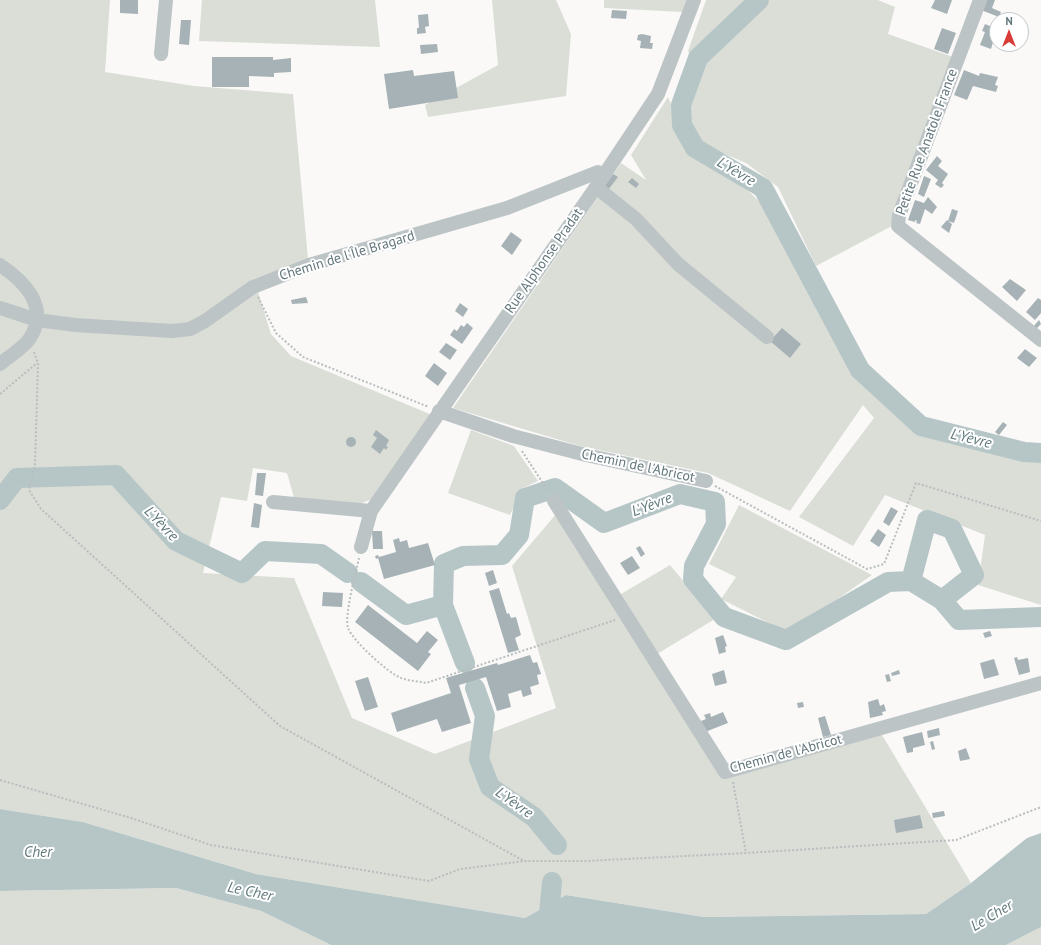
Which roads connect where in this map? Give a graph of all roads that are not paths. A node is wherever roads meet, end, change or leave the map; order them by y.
1 (166, 0) edge
2 (694, 0) edge
3 (980, 0) edge
4 (161, 54) dead end
5 (600, 181) junction
6 (0, 264) edge
7 (0, 308) edge
8 (37, 320) junction
9 (767, 337) dead end
10 (1041, 340) edge
11 (0, 364) edge
12 (438, 411) junction
13 (706, 481) road end
14 (554, 501) road end
15 (273, 502) dead end
16 (370, 511) junction
17 (361, 547) road end
18 (1041, 684) edge

1 - 4 street
2 - 5 street, Rue Alphonse Pradat
3 - 10 street, Petite Rue Anatole France
5 - 8 street, Chemin de l'Île Bragard
5 - 9 street
5 - 12 street, Rue Alphonse Pradat
6 - 8 street
7 - 8 street, Chemin de l'Île Bragard
8 - 11 street
12 - 13 street, Chemin de l'Abricot
12 - 16 street, Rue Alphonse Pradat
14 - 18 street, Chemin de l'Abricot
15 - 16 street
16 - 17 street, Rue Alphonse Pradat

